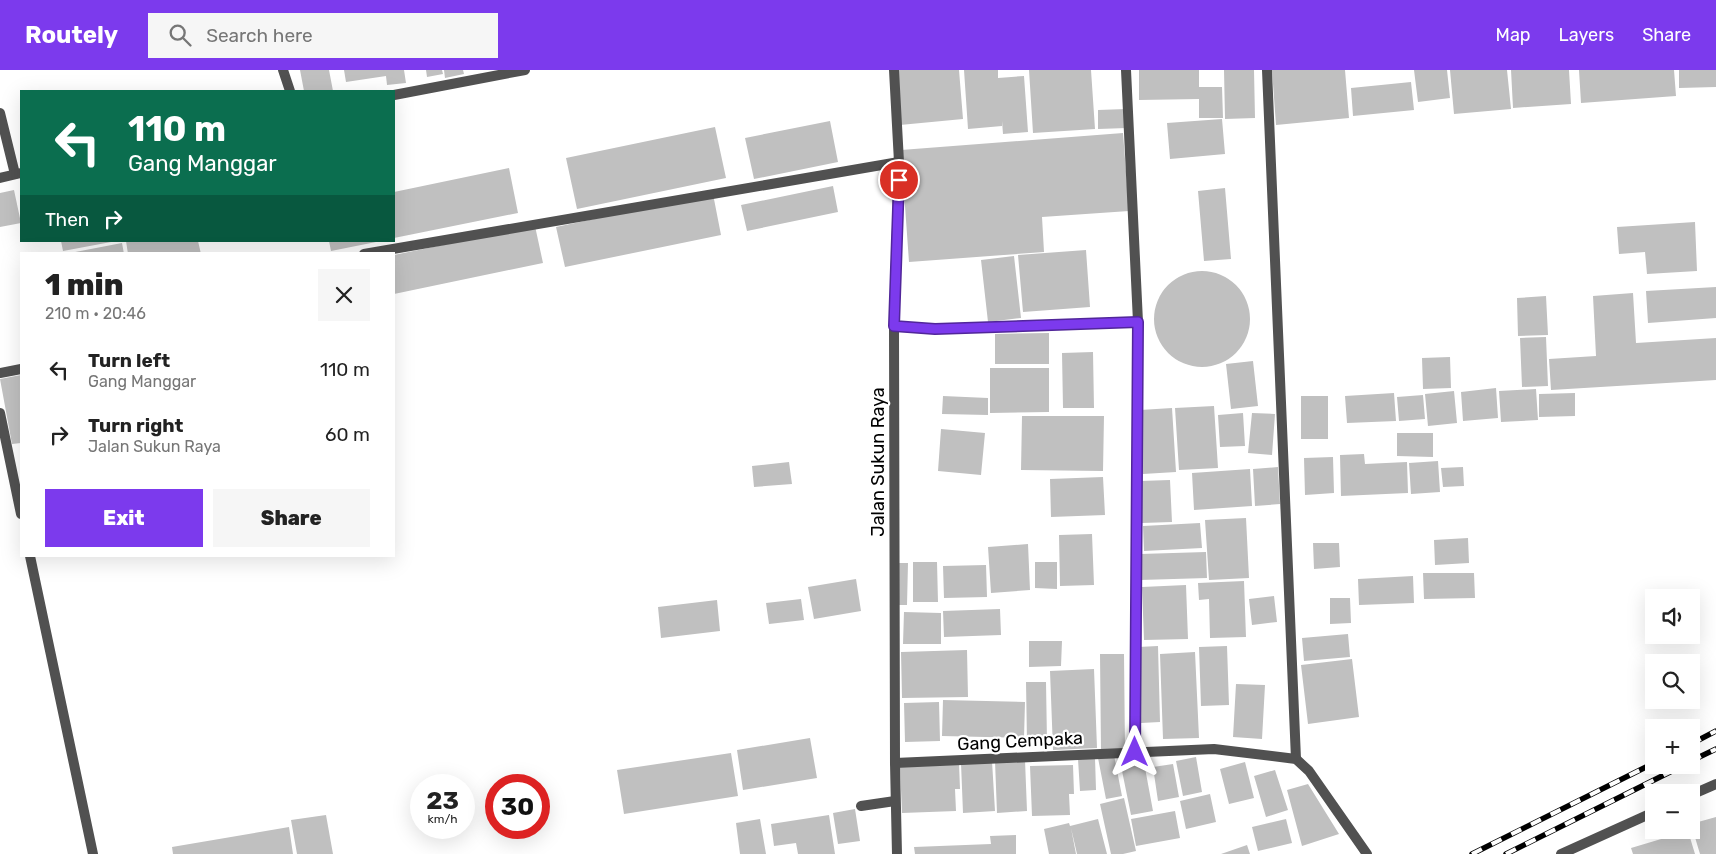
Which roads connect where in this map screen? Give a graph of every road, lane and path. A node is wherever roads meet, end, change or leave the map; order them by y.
1 (282, 70) edge
2 (525, 70) edge
3 (894, 70) edge
4 (1126, 70) edge
5 (1267, 70) edge
6 (290, 90) edge
7 (395, 95) edge
8 (0, 113) edge
9 (899, 162) junction
10 (18, 174) edge
11 (0, 178) edge
12 (376, 252) edge
13 (1138, 322) junction
14 (894, 326) junction
15 (20, 369) edge
16 (0, 372) edge
17 (0, 413) edge
18 (20, 509) edge
19 (30, 557) edge
20 (1135, 752) junction
21 (1296, 759) junction
22 (895, 763) junction
23 (1716, 784) edge
24 (1700, 792) edge
25 (895, 801) junction
26 (860, 806) dead end
27 (1645, 816) edge
28 (93, 854) edge
29 (897, 854) edge
30 (1367, 854) edge
31 (1561, 854) edge

1 - 6 street
2 - 7 street
3 - 9 street, Jalan Sukun Raya
4 - 13 street
5 - 21 street
8 - 10 street
9 - 12 street
9 - 14 street, Jalan Sukun Raya
10 - 11 street
13 - 14 street
13 - 20 street
14 - 22 street, Jalan Sukun Raya
15 - 16 street
17 - 18 street
19 - 28 street
20 - 21 street, Gang Cempaka
20 - 22 street, Gang Cempaka
21 - 30 street
22 - 25 street, Jalan Sukun Raya
23 - 24 street
25 - 26 street
25 - 29 street, Jalan Sukun Raya
27 - 31 street

